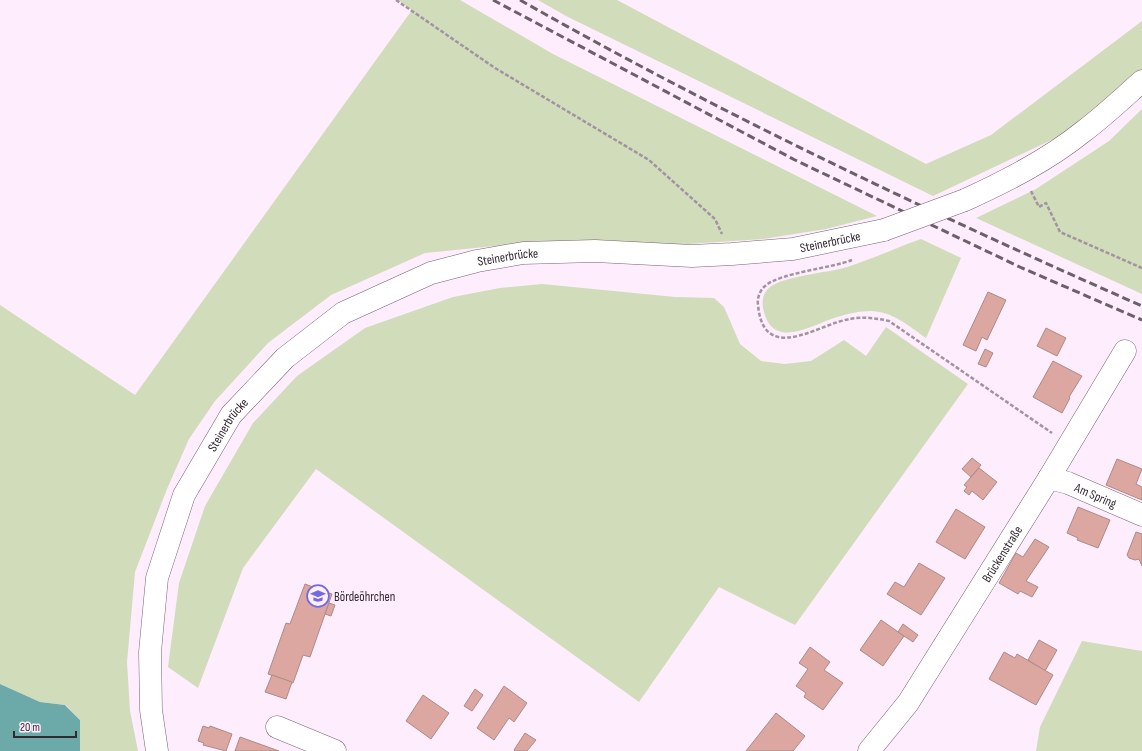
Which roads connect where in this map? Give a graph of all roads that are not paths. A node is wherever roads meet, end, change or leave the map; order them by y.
1 (1142, 81) edge
2 (1125, 351) dead end
3 (1049, 478) junction
4 (1142, 515) edge
5 (277, 727) dead end
6 (157, 751) edge
7 (335, 751) edge
8 (869, 751) edge

1 - 6 street, Steinerbrücke, bridge
2 - 3 street, Brückenstraße
3 - 4 street, Am Spring
3 - 8 street, Brückenstraße
5 - 7 street

